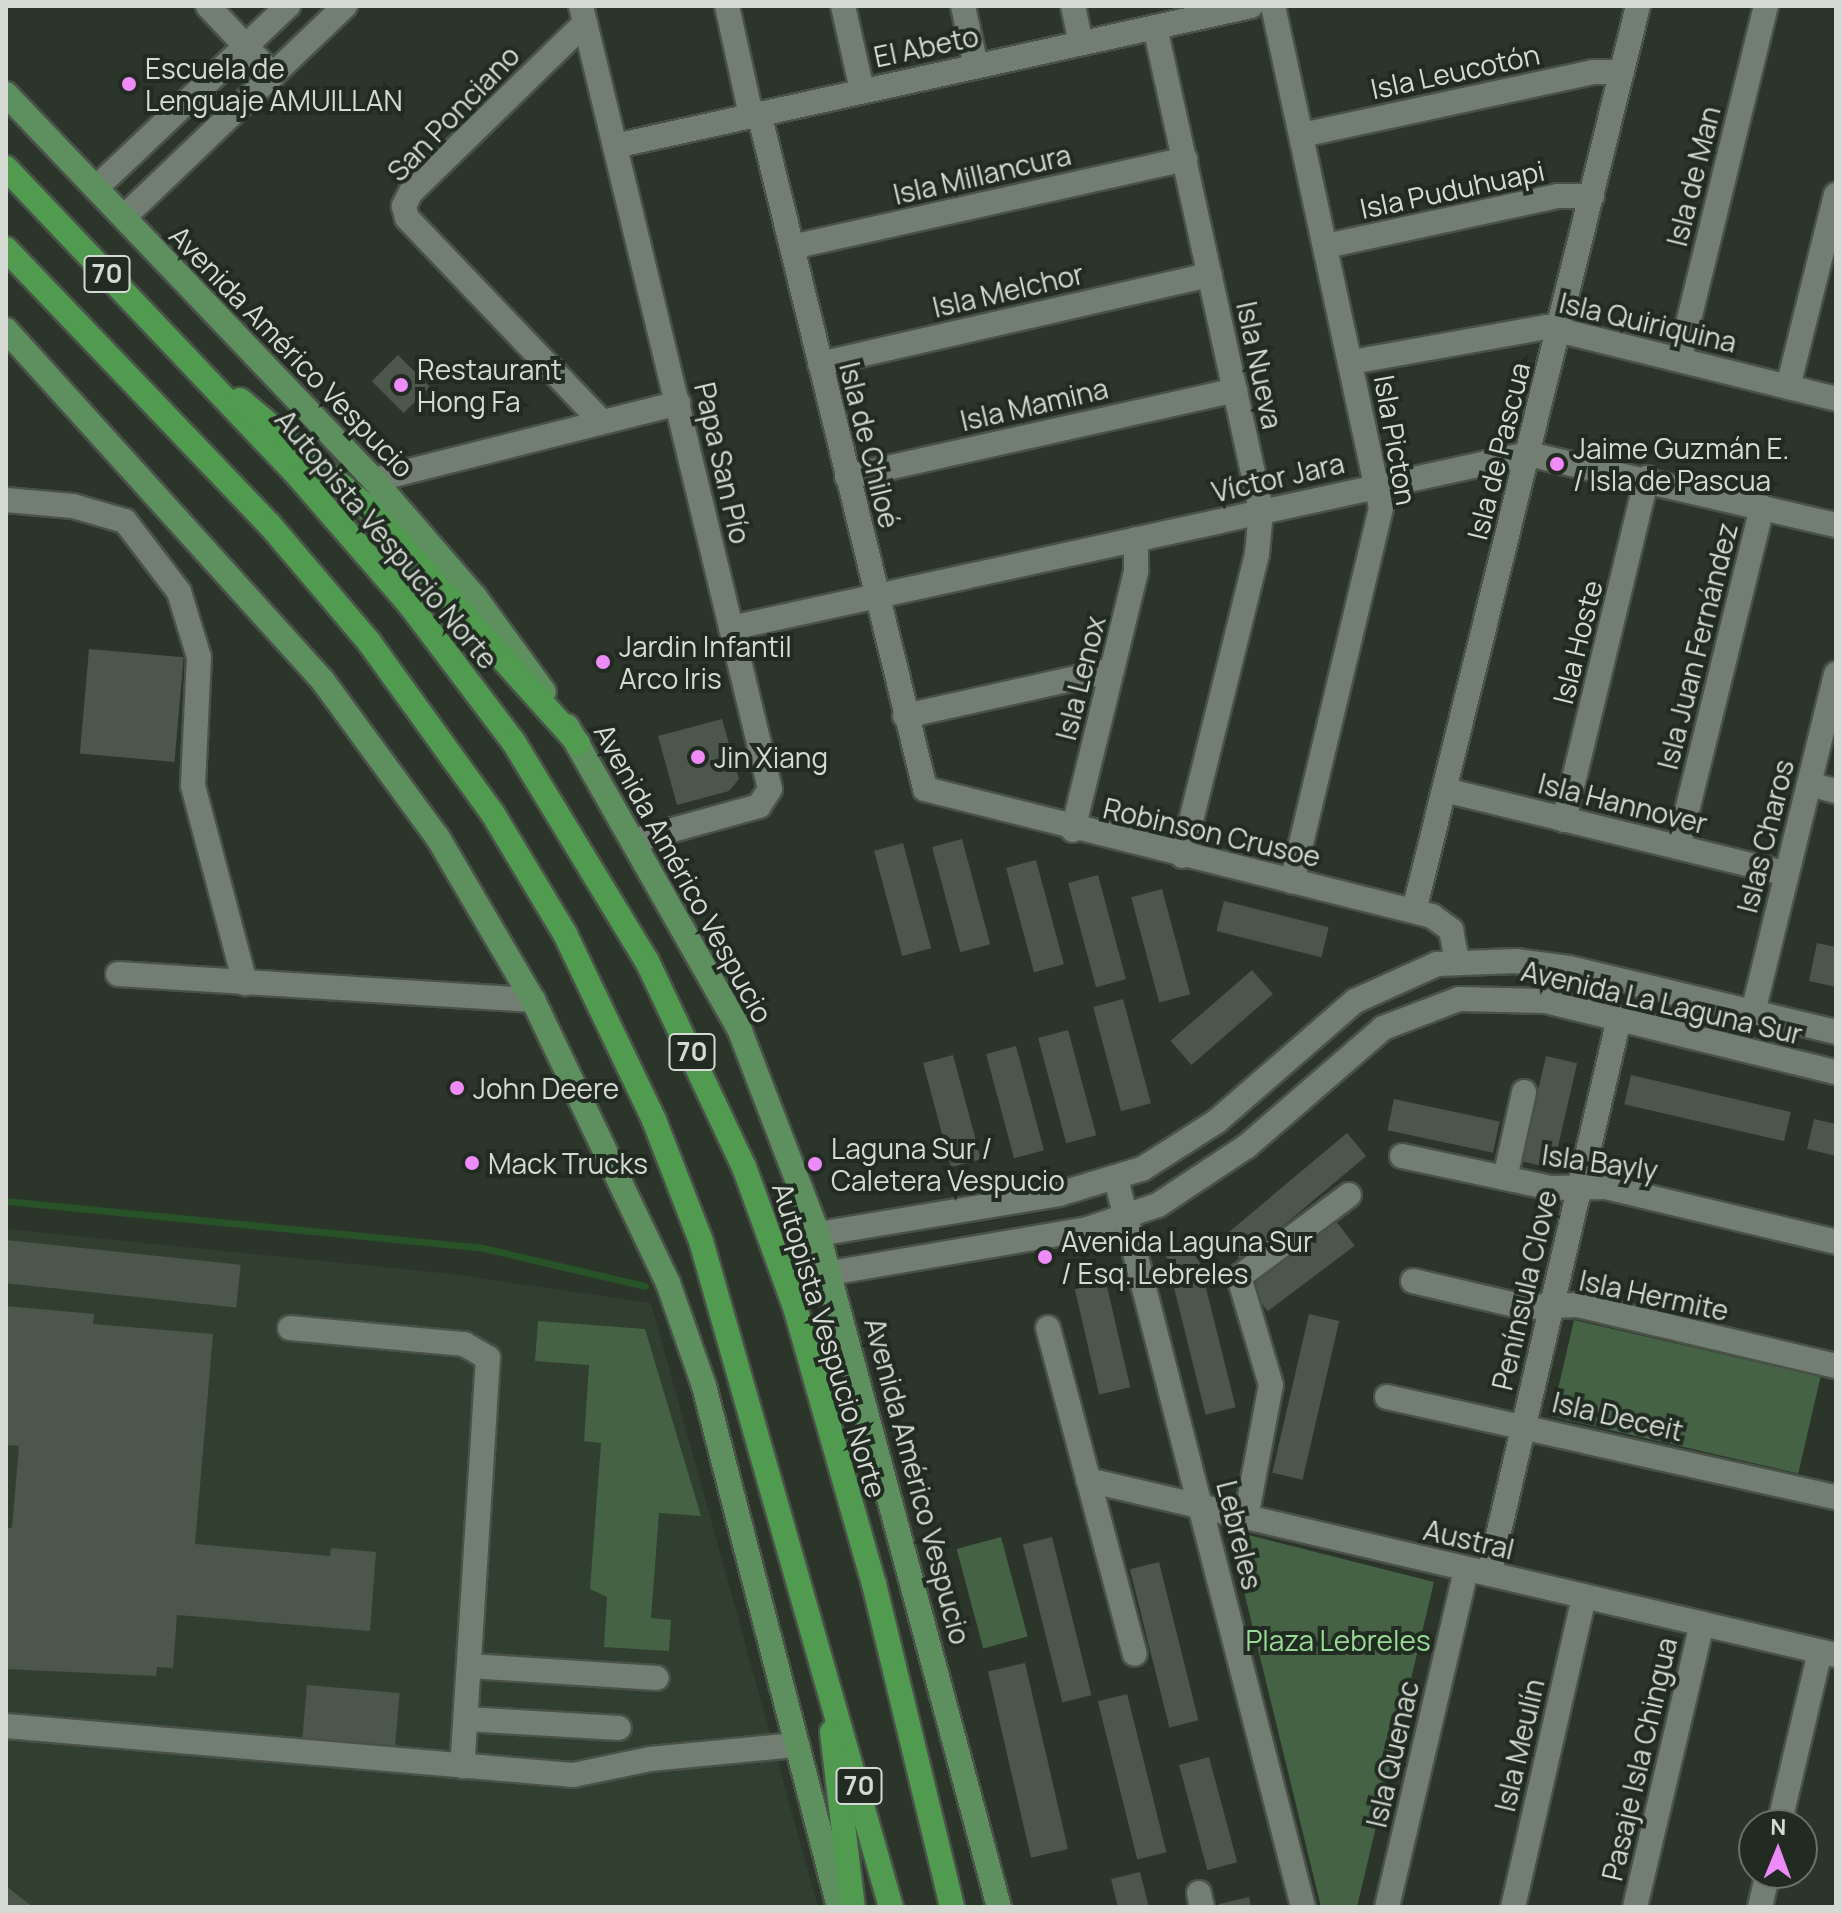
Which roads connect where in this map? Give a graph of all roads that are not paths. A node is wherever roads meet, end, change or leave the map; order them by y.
1 (208, 6) edge
2 (288, 6) edge
3 (345, 6) edge
4 (727, 6) edge
5 (843, 6) edge
6 (963, 6) edge
7 (1073, 6) edge
8 (1251, 6) edge
9 (1273, 6) edge
10 (1638, 6) edge
11 (1766, 6) edge
12 (1199, 12) edge
13 (583, 15) edge
14 (1155, 27) junction
15 (1081, 43) junction
16 (246, 46) junction
17 (976, 66) junction
18 (1622, 72) junction
19 (273, 75) junction
20 (862, 90) junction
21 (6, 94) edge
22 (755, 114) junction
23 (1302, 135) junction
24 (615, 146) junction
25 (1185, 159) junction
26 (6, 168) edge
27 (96, 188) junction
28 (1836, 195) edge
29 (1592, 196) junction
30 (124, 217) junction
31 (1326, 246) junction
32 (792, 247) junction
33 (6, 249) edge
34 (1210, 275) junction
35 (6, 330) edge
36 (1559, 330) junction
37 (1679, 360) junction
38 (1352, 362) junction
39 (820, 364) junction
40 (208, 380) junction
41 (1788, 387) junction
42 (1235, 390) junction
43 (1836, 399) edge
44 (678, 403) junction
45 (602, 422) junction
46 (1528, 454) junction
47 (847, 477) junction
48 (1647, 478) junction
49 (374, 480) junction
50 (1379, 485) junction
51 (6, 500) edge
52 (1762, 507) junction
53 (1261, 511) junction
54 (1836, 525) edge
55 (1136, 539) junction
56 (876, 596) junction
57 (731, 628) junction
58 (1112, 670) junction
59 (1836, 674) edge
60 (905, 716) junction
61 (578, 743) junction
62 (1809, 784) junction
63 (925, 789) joint
64 (1445, 790) junction
65 (1836, 791) edge
66 (1564, 820) junction
67 (1073, 830) junction
68 (636, 840) junction
69 (1678, 847) junction
70 (1182, 856) junction
71 (1787, 874) junction
72 (1292, 882) junction
73 (1414, 911) junction
74 (1457, 960) junction
75 (118, 974) dead end
76 (245, 983) junction
77 (533, 1000) junction
78 (1753, 1012) junction
79 (1619, 1019) junction
80 (1836, 1032) edge
81 (1836, 1072) edge
82 (1524, 1092) dead end
83 (1402, 1156) dead end
84 (1505, 1178) junction
85 (1116, 1179) junction
86 (1579, 1188) junction
87 (1349, 1195) dead end
88 (1126, 1218) junction
89 (818, 1234) junction
90 (1836, 1242) edge
91 (830, 1273) junction
92 (1413, 1281) dead end
93 (1551, 1306) junction
94 (290, 1328) dead end
95 (1048, 1328) dead end
96 (1836, 1366) edge
97 (1387, 1397) dead end
98 (1523, 1426) junction
99 (1088, 1480) junction
100 (1836, 1497) edge
101 (1202, 1508) junction
102 (1246, 1518) junction
103 (1477, 1572) junction
104 (1584, 1597) junction
105 (1702, 1624) junction
106 (1135, 1654) dead end
107 (1828, 1654) edge
108 (826, 1665) junction
109 (470, 1666) junction
110 (657, 1678) dead end
111 (466, 1719) junction
112 (6, 1726) edge
113 (619, 1728) dead end
114 (795, 1745) junction
115 (462, 1766) junction
116 (1784, 1809) edge
117 (938, 1846) junction
118 (839, 1907) edge
119 (853, 1907) edge
120 (891, 1907) edge
121 (952, 1907) edge
122 (962, 1907) edge
123 (999, 1907) edge
124 (1303, 1907) edge
125 (1387, 1907) edge
126 (1513, 1907) edge
127 (1635, 1907) edge

1 - 16 street
2 - 16 street
3 - 19 street
4 - 22 street, Isla de Chiloé
5 - 20 street
6 - 17 street
7 - 15 street
8 - 12 street, El Abeto
9 - 23 street, Isla Picton
10 - 18 street, Isla de Pascua
11 - 37 street, Isla de Man
12 - 14 street, El Abeto
13 - 24 street, Papa San Pío
13 - 45 street, San Ponciano
14 - 15 street, El Abeto
14 - 25 street, Isla Nueva
15 - 17 street, El Abeto
16 - 19 street
16 - 27 street
17 - 20 street, El Abeto
18 - 23 street, Isla Leucotón
18 - 29 street, Isla de Pascua
19 - 30 street
20 - 22 street, El Abeto
21 - 27 main road, Avenida Américo Vespucio
22 - 24 street, El Abeto
22 - 32 street, Isla de Chiloé
23 - 31 street, Isla Picton
24 - 44 street, Papa San Pío
25 - 32 street, Isla Millancura
25 - 34 street, Isla Nueva
26 - 40 highway, Autopista Vespucio Norte / 70
27 - 30 main road, Avenida Américo Vespucio
28 - 41 street
29 - 31 street, Isla Puduhuapi
29 - 36 street, Isla de Pascua
30 - 49 main road, Avenida Américo Vespucio
31 - 38 street, Isla Picton
32 - 39 street, Isla de Chiloé
33 - 108 highway, 70
34 - 39 street, Isla Melchor
34 - 42 street, Isla Nueva
35 - 77 main road
36 - 37 street, Isla Quiriquina
36 - 38 street, Isla Quiriquina
36 - 46 street, Isla de Pascua
37 - 41 street, Isla Quiriquina
38 - 50 street, Isla Picton
39 - 47 street, Isla de Chiloé
40 - 61 highway
40 - 117 highway, Autopista Vespucio Norte / 70
41 - 43 street, Isla Quiriquina
42 - 47 street, Isla Mamina
42 - 53 street, Isla Nueva
44 - 45 street
44 - 57 street, Papa San Pío
45 - 49 street
46 - 48 street, Víctor Jara
46 - 50 street, Víctor Jara
46 - 64 street, Isla de Pascua
47 - 56 street, Isla de Chiloé
48 - 52 street, Víctor Jara
48 - 66 street, Isla Hoste
49 - 61 main road, Avenida Américo Vespucio
50 - 53 street, Víctor Jara
50 - 72 street, Isla Picton
51 - 76 street
52 - 54 street, Víctor Jara
52 - 69 street, Isla Juan Fernández
53 - 55 street, Víctor Jara
53 - 70 street, Isla Nueva
55 - 56 street, Víctor Jara
55 - 58 street, Isla Lenox
56 - 57 street, Víctor Jara
56 - 60 street, Isla de Chiloé
57 - 68 street, Papa San Pío
58 - 60 street
58 - 67 street, Isla Lenox
59 - 62 street, Islas Charos
60 - 63 street, Isla de Chiloé
61 - 68 main road, Avenida Américo Vespucio
62 - 65 street
62 - 71 street, Islas Charos
63 - 67 street, Robinson Crusoe
64 - 66 street, Isla Hannover
64 - 73 street, Isla de Pascua
66 - 69 street, Isla Hannover
67 - 70 street, Robinson Crusoe
68 - 89 main road, Avenida Américo Vespucio
69 - 71 street, Isla Hannover
70 - 72 street, Robinson Crusoe
71 - 78 street, Islas Charos
72 - 73 street, Robinson Crusoe
73 - 74 street, Robinson Crusoe
74 - 78 street, Avenida La Laguna Sur
74 - 85 street, Avenida La Laguna Sur
75 - 76 street
76 - 77 street
77 - 114 main road
78 - 80 street, Avenida La Laguna Sur
79 - 81 street, Avenida La Laguna Sur
79 - 86 street, Península Clove
79 - 88 street, Avenida La Laguna Sur
82 - 84 street
83 - 84 street, Isla Bayly
84 - 86 street, Isla Bayly
85 - 88 street, Lebreles
85 - 89 street, Avenida La Laguna Sur
86 - 90 street, Isla Bayly
86 - 93 street, Península Clove
87 - 102 street
88 - 91 street, Avenida La Laguna Sur
88 - 101 street, Lebreles
89 - 91 main road, Avenida Américo Vespucio
91 - 123 main road, Avenida Américo Vespucio
92 - 93 street, Isla Hermite
93 - 96 street, Isla Hermite
93 - 98 street, Península Clove
94 - 109 street
95 - 99 street
97 - 98 street, Isla Deceit
98 - 100 street, Isla Deceit
98 - 103 street, Península Clove
99 - 101 street, Austral
99 - 106 street
101 - 102 street, Austral
101 - 124 street, Lebreles
102 - 103 street, Austral
103 - 104 street, Austral
103 - 125 street, Isla Quenac
104 - 105 street, Austral
104 - 126 street, Isla Meulín
105 - 107 street, Austral
105 - 127 street, Pasaje Isla Chingua
107 - 116 street
108 - 119 highway
108 - 120 highway, 70
109 - 110 street
109 - 111 street
111 - 113 street
111 - 115 street
112 - 115 street
114 - 115 street
114 - 118 main road
117 - 121 highway, Autopista Vespucio Norte / 70
117 - 122 highway

